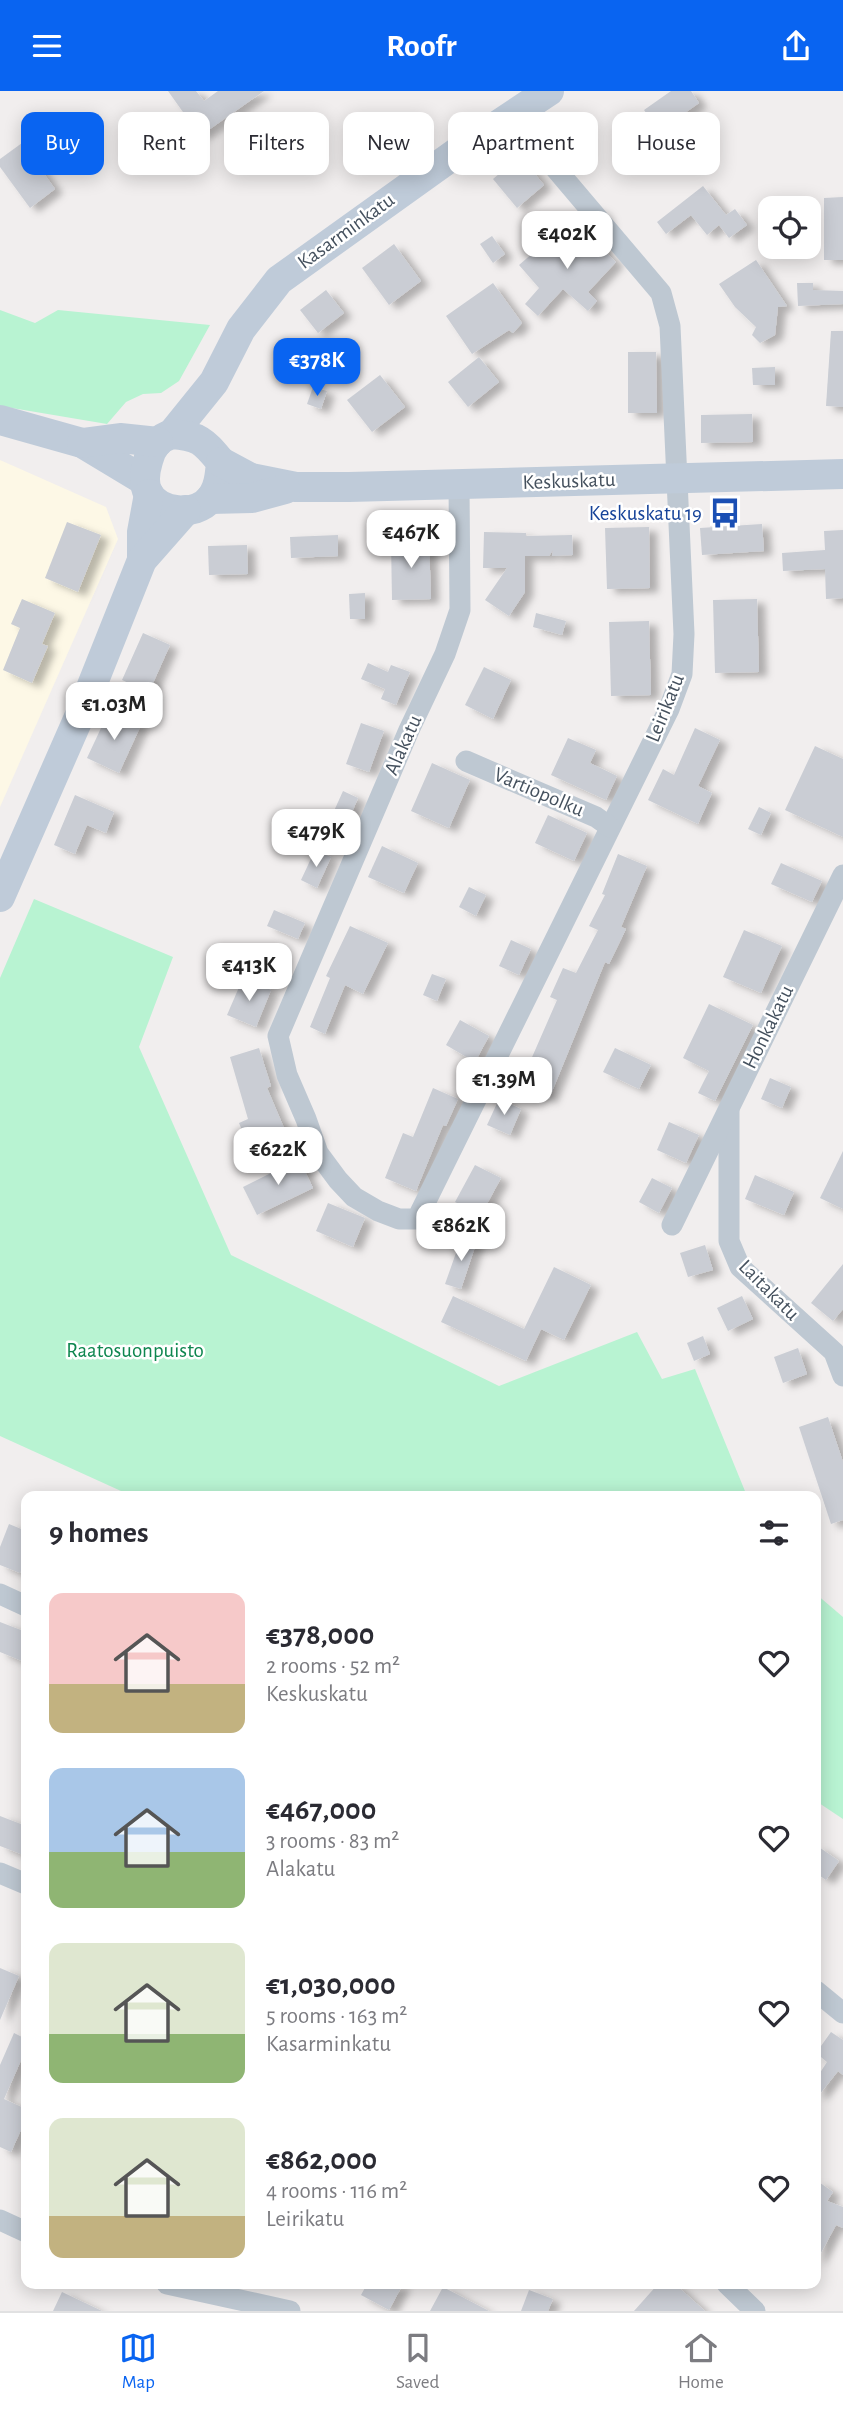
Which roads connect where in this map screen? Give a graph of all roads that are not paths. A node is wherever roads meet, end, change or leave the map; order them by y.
1 (549, 91) edge
2 (517, 112) edge
3 (448, 160) edge
4 (561, 175) edge
5 (214, 382) junction
6 (0, 420) edge
7 (165, 438) junction
8 (82, 443) junction
9 (214, 453) junction
10 (843, 474) edge
11 (678, 478) junction
12 (459, 484) junction
13 (147, 487) junction
14 (296, 487) junction
15 (198, 505) junction
16 (142, 560) junction
17 (466, 761) dead end
18 (610, 827) junction
19 (843, 875) edge
20 (0, 897) edge
21 (729, 1105) junction
22 (417, 1219) joint
23 (672, 1225) dead end
24 (839, 1348) edge
25 (843, 1376) edge
26 (0, 1594) edge
27 (21, 1604) edge
28 (0, 1873) edge
29 (21, 1882) edge
30 (821, 1995) edge
31 (843, 2013) edge
32 (0, 2220) edge
33 (21, 2230) edge
34 (205, 2289) edge
35 (732, 2289) edge
36 (290, 2311) edge
37 (755, 2311) edge

1 - 2 street, Kasarminkatu
3 - 5 street, Kasarminkatu
4 - 11 street, Leirikatu
5 - 7 street
5 - 9 street
6 - 8 street
7 - 8 street
7 - 9 street
7 - 13 street
8 - 13 street
9 - 14 street, Keskuskatu
9 - 15 street
10 - 11 street, Keskuskatu
11 - 12 street, Keskuskatu
11 - 18 street, Leirikatu
12 - 14 street, Keskuskatu
12 - 22 street, Alakatu
13 - 15 street
13 - 16 street
14 - 15 street, Keskuskatu
15 - 16 street
16 - 20 street
17 - 18 street, Vartiopolku
18 - 22 street, Leirikatu
19 - 21 street, Honkakatu
21 - 23 street, Honkakatu
21 - 24 street, Laitakatu
24 - 25 street, Laitakatu
26 - 27 street
28 - 29 street
30 - 31 street
32 - 33 street
34 - 36 street
35 - 37 street

